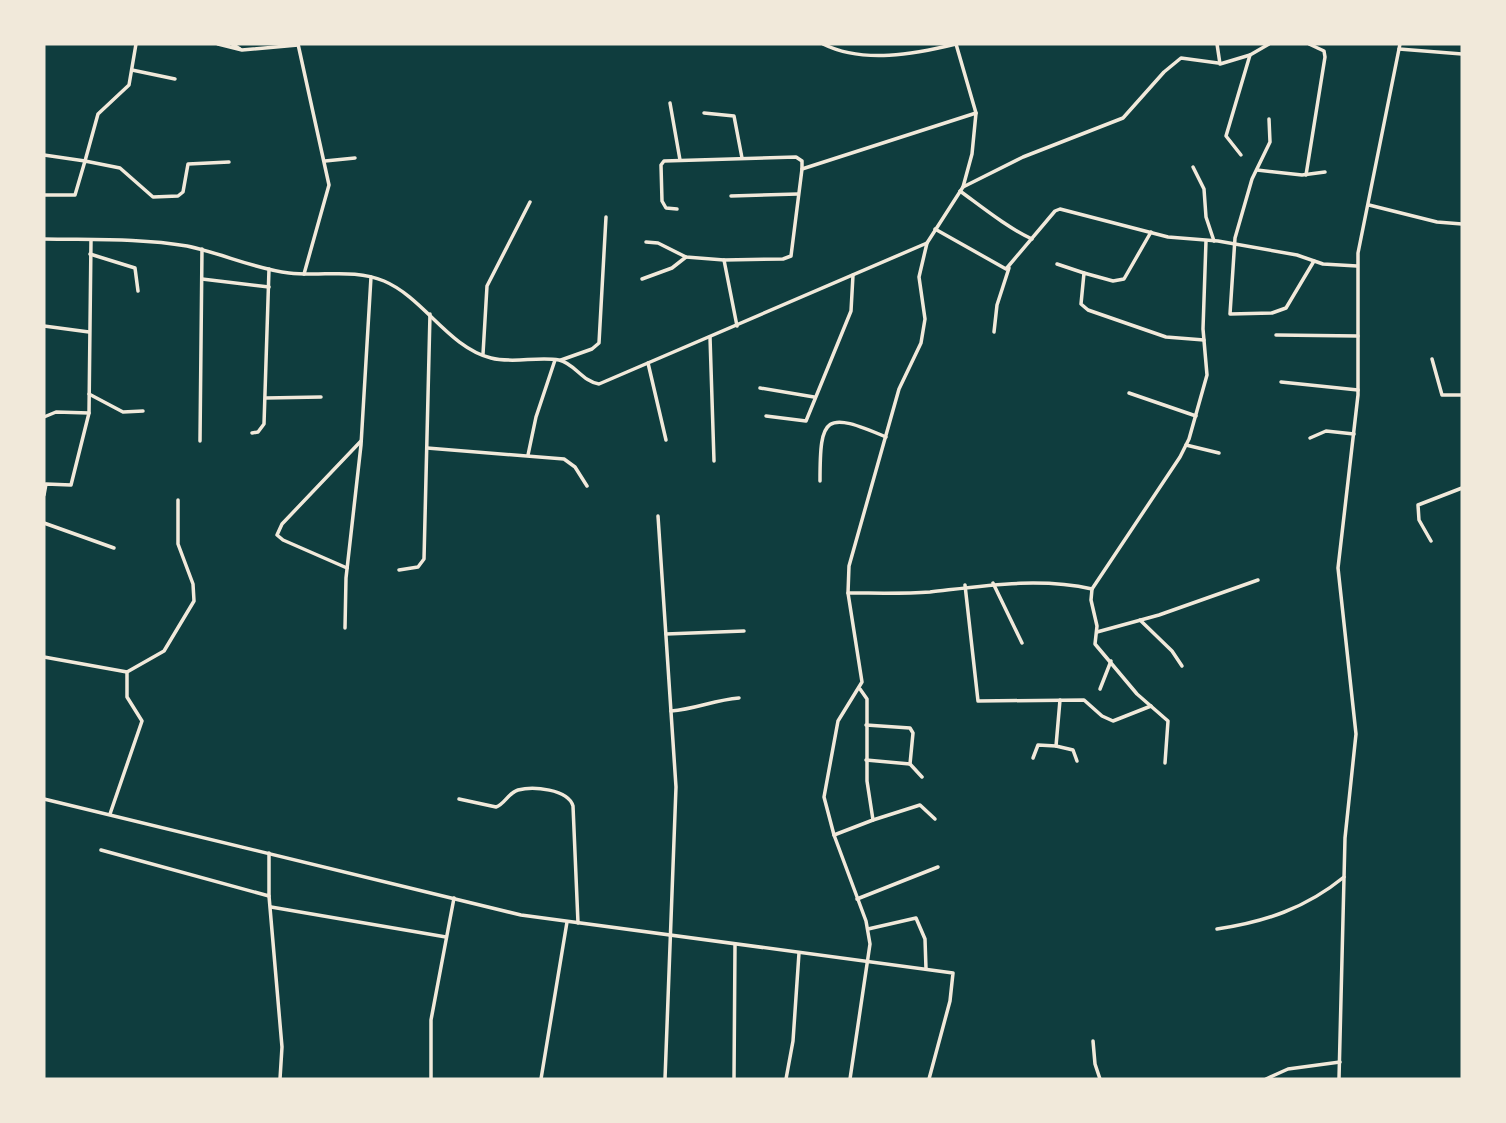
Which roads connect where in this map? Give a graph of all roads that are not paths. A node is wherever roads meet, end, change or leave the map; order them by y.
1 (136, 44) edge
2 (218, 44) edge
3 (232, 44) edge
4 (823, 44) edge
5 (956, 44) edge
6 (1217, 44) edge
7 (1269, 44) edge
8 (1309, 44) edge
9 (298, 45) edge
10 (1400, 46) edge
11 (242, 50) junction
12 (1462, 54) edge
13 (1251, 55) junction
14 (1218, 63) junction
15 (132, 70) junction
16 (175, 79) dead end
17 (670, 103) dead end
18 (704, 113) dead end
19 (976, 113) junction
20 (1269, 119) dead end
21 (44, 155) edge
22 (1241, 155) dead end
23 (355, 158) dead end
24 (742, 158) junction
25 (680, 160) junction
26 (85, 161) junction
27 (325, 161) junction
28 (229, 162) dead end
29 (1193, 167) dead end
30 (802, 169) junction
31 (1256, 170) junction
32 (1325, 172) dead end
33 (1306, 175) junction
34 (962, 189) junction
35 (798, 194) junction
36 (44, 195) edge
37 (731, 196) dead end
38 (530, 202) dead end
39 (1368, 205) junction
40 (677, 209) dead end
41 (606, 217) dead end
42 (1462, 224) edge
43 (935, 229) junction
44 (1152, 232) junction
45 (44, 239) edge
46 (1032, 239) junction
47 (91, 240) junction
48 (1206, 241) junction
49 (1214, 241) junction
50 (646, 242) dead end
51 (927, 243) junction
52 (1234, 244) junction
53 (202, 250) junction
54 (90, 254) junction
55 (687, 257) junction
56 (724, 260) junction
57 (1314, 261) junction
58 (1058, 264) dead end
59 (1357, 266) junction
60 (1009, 268) junction
61 (269, 269) junction
62 (1084, 273) junction
63 (304, 274) junction
64 (853, 275) junction
65 (371, 276) junction
66 (202, 279) junction
67 (642, 279) dead end
68 (269, 287) junction
69 (138, 291) dead end
70 (430, 314) junction
71 (44, 326) edge
72 (737, 326) junction
73 (89, 332) junction
74 (994, 332) dead end
75 (1276, 335) dead end
76 (1358, 336) junction
77 (710, 337) junction
78 (1204, 340) junction
79 (483, 355) junction
80 (1432, 359) dead end
81 (555, 360) junction
82 (561, 360) junction
83 (648, 363) junction
84 (1281, 382) dead end
85 (760, 388) dead end
86 (1358, 390) junction
87 (1129, 393) dead end
88 (89, 394) junction
89 (1462, 395) edge
90 (321, 397) dead end
91 (814, 397) junction
92 (266, 398) junction
93 (143, 411) dead end
94 (89, 414) junction
95 (766, 416) dead end
96 (1196, 416) junction
97 (44, 417) edge
98 (252, 433) dead end
99 (1354, 434) junction
100 (886, 437) junction
101 (1310, 438) dead end
102 (200, 440) dead end
103 (666, 440) dead end
104 (361, 441) junction
105 (1186, 446) junction
106 (427, 448) junction
107 (1219, 453) dead end
108 (528, 455) junction
109 (714, 461) dead end
110 (820, 481) dead end
111 (45, 484) edge
112 (587, 486) dead end
113 (1462, 488) edge
114 (44, 495) edge
115 (178, 500) dead end
116 (658, 516) dead end
117 (44, 523) edge
118 (1430, 541) dead end
119 (114, 548) dead end
120 (347, 568) junction
121 (399, 570) dead end
122 (1258, 580) dead end
123 (993, 583) junction
124 (965, 585) junction
125 (1092, 589) junction
126 (848, 593) junction
127 (1140, 620) junction
128 (345, 628) dead end
129 (744, 631) dead end
130 (1097, 632) junction
131 (666, 634) junction
132 (1023, 643) dead end
133 (44, 657) edge
134 (1111, 661) junction
135 (1182, 666) dead end
136 (127, 672) junction
137 (860, 689) junction
138 (1100, 689) dead end
139 (739, 698) dead end
140 (1060, 700) junction
141 (1151, 706) junction
142 (671, 710) junction
143 (866, 725) junction
144 (1056, 746) junction
145 (1033, 758) dead end
146 (866, 760) junction
147 (1077, 761) dead end
148 (1165, 763) dead end
149 (910, 764) junction
150 (922, 777) dead end
151 (44, 799) edge
152 (459, 799) dead end
153 (110, 814) junction
154 (935, 819) dead end
155 (873, 820) junction
156 (834, 835) junction
157 (101, 850) dead end
158 (269, 853) junction
159 (938, 867) dead end
160 (1344, 877) junction
161 (269, 896) junction
162 (454, 898) junction
163 (857, 899) junction
164 (271, 907) junction
165 (567, 922) junction
166 (578, 923) junction
167 (868, 929) junction
168 (1216, 929) dead end
169 (446, 937) junction
170 (670, 937) junction
171 (735, 945) junction
172 (799, 953) junction
173 (868, 960) junction
174 (926, 969) junction
175 (1093, 1041) dead end
176 (1340, 1062) junction
177 (280, 1079) edge
178 (431, 1079) edge
179 (541, 1079) edge
180 (665, 1079) edge
181 (734, 1079) edge
182 (786, 1079) edge
183 (850, 1079) edge
184 (929, 1079) edge
185 (1100, 1079) edge
186 (1266, 1079) edge
187 (1339, 1079) edge

1 - 15 street
2 - 11 street
3 - 11 street
4 - 5 street
5 - 19 street
6 - 14 street
7 - 13 street
8 - 33 street
9 - 11 street
9 - 27 street
10 - 12 street
10 - 39 street
13 - 14 street
13 - 22 street
14 - 34 street
15 - 16 street
15 - 26 street
17 - 25 street
18 - 24 street
19 - 30 street
19 - 34 street
20 - 31 street
21 - 26 street
23 - 27 street
24 - 25 street
24 - 30 street
25 - 40 street
26 - 28 street
26 - 36 street
27 - 63 street
29 - 49 street
30 - 35 street
31 - 33 street
31 - 52 street
32 - 33 street
34 - 43 street
34 - 46 street
35 - 37 street
35 - 56 street
38 - 79 street
39 - 42 street
39 - 59 street
41 - 82 street
43 - 51 street
43 - 60 street
44 - 46 street
44 - 48 street
44 - 62 street
45 - 47 street
46 - 60 street
47 - 53 street
47 - 54 street
48 - 49 street
48 - 78 street
49 - 52 street
50 - 55 street
51 - 64 street
51 - 100 street
52 - 57 street
52 - 57 street
53 - 61 street
53 - 66 street
54 - 69 street
54 - 73 street
55 - 56 street
55 - 67 street
56 - 72 street
57 - 59 street
58 - 62 street
59 - 76 street
60 - 74 street
61 - 63 street
61 - 68 street
62 - 78 street
63 - 65 street
64 - 72 street
64 - 91 street
65 - 70 street
65 - 104 street
66 - 68 street
66 - 102 street
68 - 92 street
70 - 79 street
70 - 106 street
71 - 73 street
72 - 77 street
73 - 88 street
75 - 76 street
76 - 86 street
77 - 83 street
77 - 109 street
78 - 96 street
79 - 81 street
80 - 89 street
81 - 82 street
81 - 108 street
82 - 83 street
83 - 103 street
84 - 86 street
85 - 91 street
86 - 99 street
87 - 96 street
88 - 93 street
88 - 94 street
90 - 92 street
91 - 95 street
92 - 98 street
94 - 97 street
94 - 111 street
96 - 105 street
99 - 101 street
99 - 160 street
100 - 110 street
100 - 126 street
104 - 120 street
104 - 120 street
105 - 107 street
105 - 125 street
106 - 108 street
106 - 121 street
108 - 112 street
111 - 114 street
113 - 118 street
115 - 136 street
116 - 131 street
117 - 119 street
120 - 128 street
122 - 127 street
123 - 124 street
123 - 125 street
123 - 132 street
124 - 126 street
124 - 140 street
125 - 130 street
126 - 137 street
127 - 130 street
127 - 135 street
129 - 131 street
130 - 134 street
131 - 142 street
133 - 136 street
134 - 138 street
134 - 141 street
136 - 153 street
137 - 143 street
137 - 156 street
139 - 142 street
140 - 141 street
140 - 144 street
141 - 148 street
142 - 170 street
143 - 146 street
143 - 149 street
144 - 145 street
144 - 147 street
146 - 149 street
146 - 155 street
149 - 150 street
151 - 153 street
152 - 166 street
153 - 158 street
154 - 155 street
155 - 156 street
156 - 163 street
157 - 161 street
158 - 161 street
158 - 162 street
159 - 163 street
160 - 168 street
160 - 176 street
161 - 164 street
162 - 165 street
162 - 169 street
163 - 167 street
164 - 169 street
164 - 177 street
165 - 166 street
165 - 179 street
166 - 170 street
167 - 173 street
167 - 174 street
169 - 178 street
170 - 171 street
170 - 180 street
171 - 172 street
171 - 181 street
172 - 173 street
172 - 182 street
173 - 174 street
173 - 183 street
174 - 184 street
175 - 185 street
176 - 186 street
176 - 187 street

